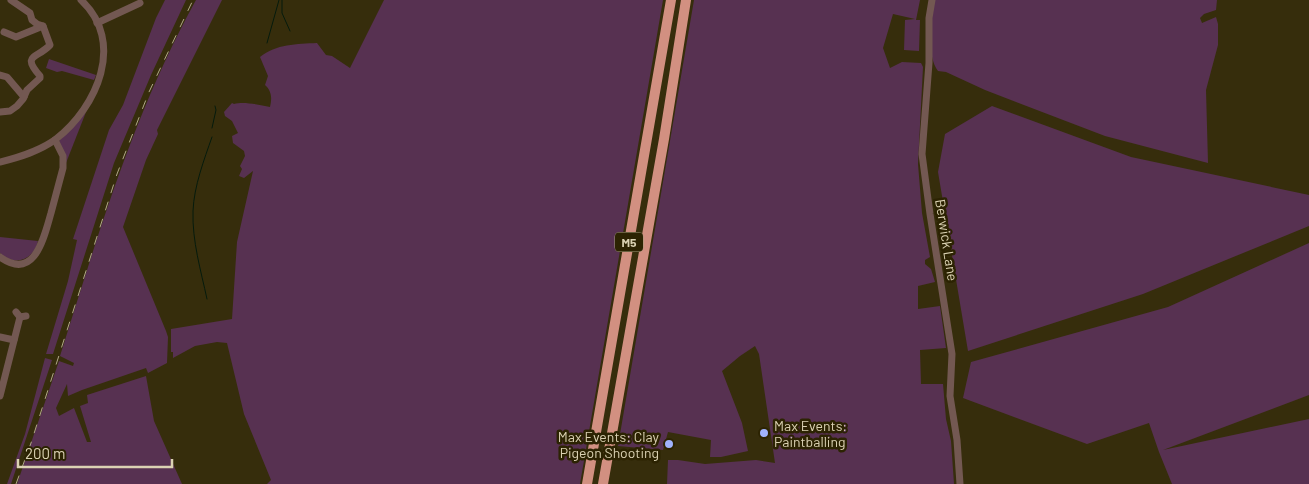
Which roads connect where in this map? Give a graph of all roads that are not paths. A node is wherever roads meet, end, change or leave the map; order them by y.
1 (11, 0) edge
2 (81, 0) edge
3 (671, 0) edge
4 (686, 0) edge
5 (932, 0) edge
6 (140, 3) dead end
7 (97, 23) junction
8 (43, 26) junction
9 (4, 32) dead end
10 (0, 75) edge
11 (24, 97) junction
12 (0, 112) edge
13 (55, 140) junction
14 (0, 162) edge
15 (0, 257) edge
16 (21, 315) dead end
17 (0, 337) edge
18 (14, 340) junction
19 (0, 396) edge
20 (587, 484) edge
21 (603, 484) edge
22 (960, 484) edge

1 - 8 street
2 - 7 street
3 - 20 highway, M5
4 - 21 highway, M5
5 - 22 street, Berwick Lane
6 - 7 street
7 - 13 street
8 - 9 street
8 - 11 street
10 - 11 street
11 - 12 street
13 - 14 street
13 - 15 street
16 - 18 street
17 - 18 street
18 - 19 street

